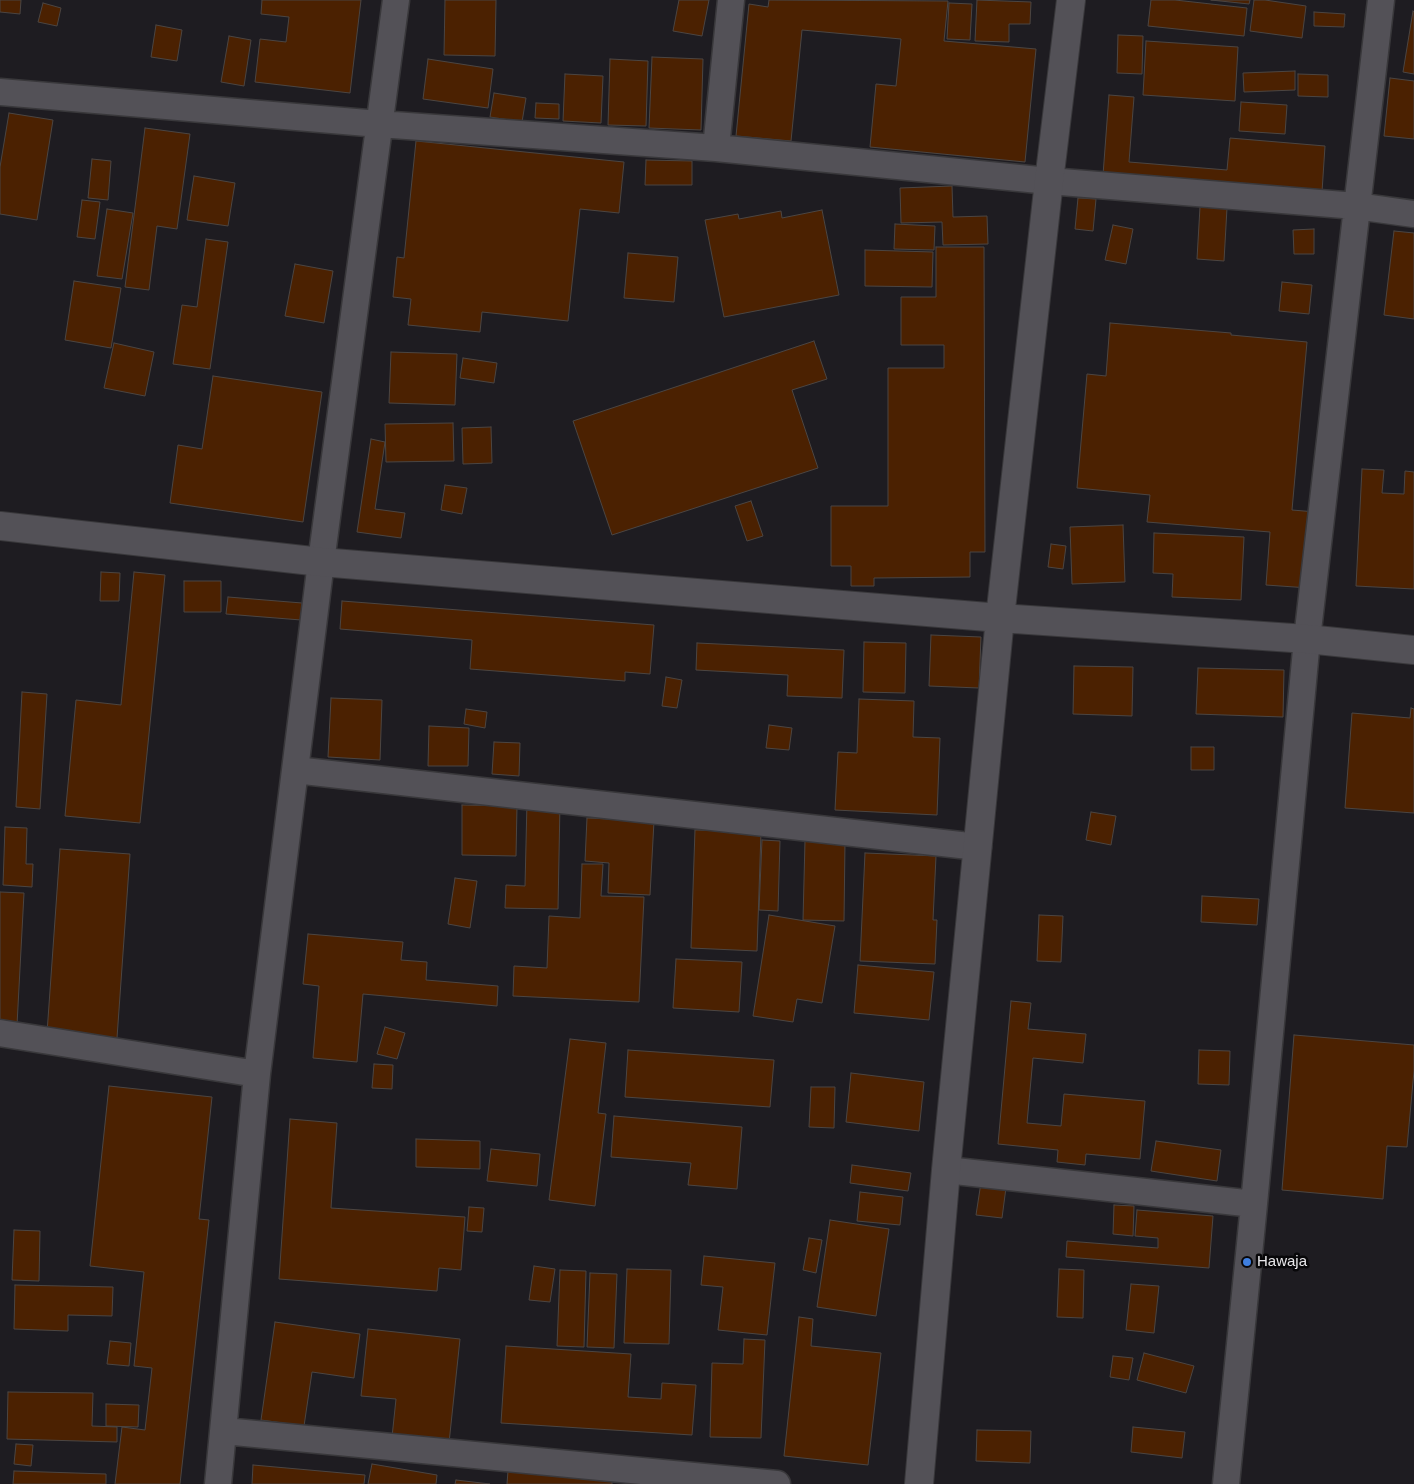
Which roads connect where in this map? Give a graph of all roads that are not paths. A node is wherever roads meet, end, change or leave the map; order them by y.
1 (396, 0) edge
2 (730, 0) edge
3 (1071, 0) edge
4 (1381, 0) edge
5 (0, 92) edge
6 (379, 124) junction
7 (716, 148) junction
8 (1049, 181) junction
9 (1356, 206) junction
10 (1414, 214) edge
11 (0, 526) edge
12 (321, 562) junction
13 (1000, 618) junction
14 (1307, 639) junction
15 (1414, 650) edge
16 (295, 770) junction
17 (978, 846) junction
18 (0, 1033) edge
19 (257, 1074) junction
20 (946, 1170) junction
21 (1254, 1204) junction
22 (224, 1431) junction
23 (218, 1484) edge
24 (777, 1484) edge
25 (919, 1484) edge
26 (1226, 1484) edge

1 - 6 street
2 - 7 street
3 - 8 street
4 - 9 street
5 - 6 street
6 - 7 street
6 - 12 street
7 - 8 street
8 - 9 street
8 - 13 street
9 - 10 street
9 - 14 street
11 - 12 street
12 - 13 street
12 - 16 street
13 - 14 street
13 - 17 street
14 - 15 street
14 - 21 street
16 - 17 street
16 - 19 street
17 - 20 street
18 - 19 street
19 - 22 street
20 - 21 street
20 - 25 street
21 - 26 street
22 - 23 street
22 - 24 street

